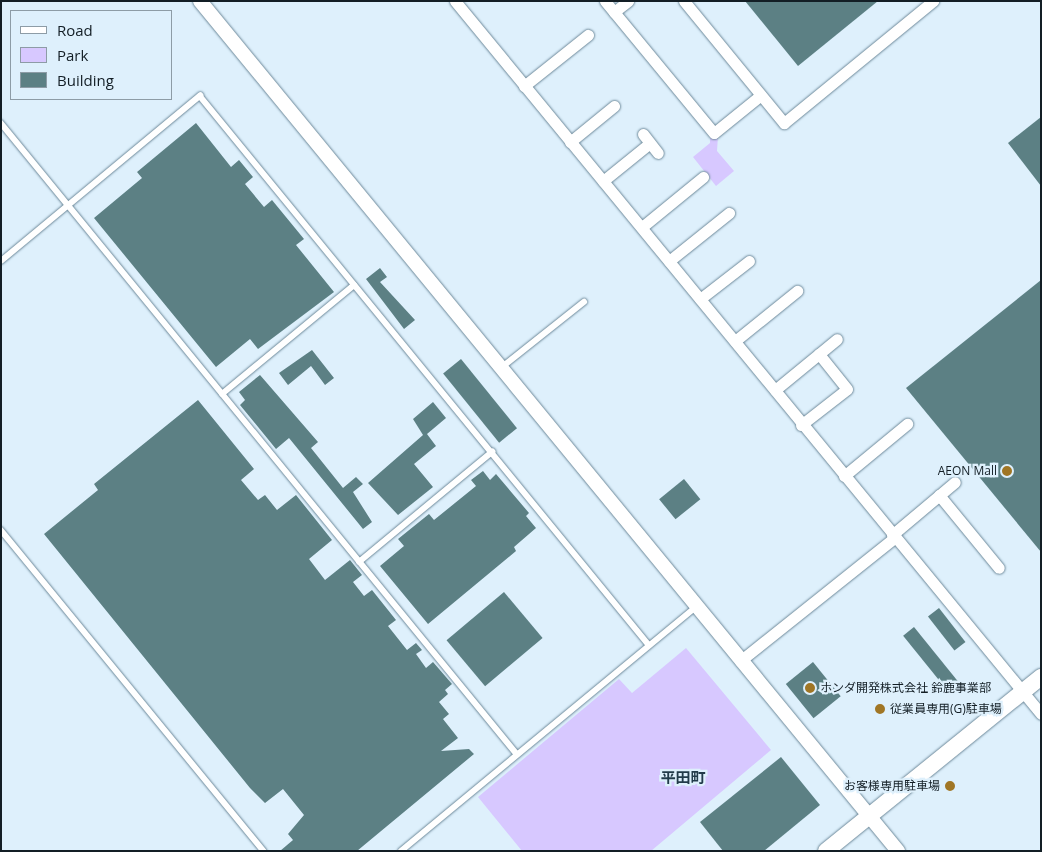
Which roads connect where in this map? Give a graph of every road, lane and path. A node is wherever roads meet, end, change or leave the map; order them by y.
1 (200, 1) edge
2 (455, 1) edge
3 (605, 1) edge
4 (628, 1) edge
5 (684, 1) edge
6 (933, 1) edge
7 (614, 12) junction
8 (588, 35) dead end
9 (524, 86) junction
10 (761, 95) junction
11 (614, 106) dead end
12 (1, 123) edge
13 (570, 142) junction
14 (658, 153) dead end
15 (702, 177) dead end
16 (603, 181) junction
17 (69, 206) junction
18 (729, 213) dead end
19 (642, 227) junction
20 (1, 260) edge
21 (669, 261) junction
22 (749, 261) dead end
23 (354, 285) junction
24 (797, 291) dead end
25 (700, 299) junction
26 (584, 302) dead end
27 (837, 339) dead end
28 (735, 341) junction
29 (819, 354) junction
30 (500, 370) junction
31 (775, 390) junction
32 (222, 394) junction
33 (907, 424) dead end
34 (801, 425) junction
35 (492, 452) junction
36 (844, 476) junction
37 (955, 482) dead end
38 (939, 495) junction
39 (1, 530) edge
40 (893, 537) junction
41 (358, 562) junction
42 (999, 568) dead end
43 (696, 607) junction
44 (649, 645) junction
45 (740, 661) junction
46 (1041, 677) edge
47 (1022, 692) junction
48 (1041, 714) edge
49 (518, 754) junction
50 (869, 815) junction
51 (264, 851) edge
52 (401, 851) edge
53 (826, 851) edge
54 (898, 851) edge

1 - 30 street
2 - 9 street
3 - 7 street
4 - 7 street
5 - 10 street
6 - 10 street
7 - 10 street
8 - 9 street
9 - 13 street
11 - 13 street
12 - 17 lane
13 - 16 street
14 - 16 street
15 - 19 street
16 - 19 street
17 - 20 lane
17 - 23 lane
17 - 32 lane
18 - 21 street
19 - 21 street
21 - 25 street
22 - 25 street
23 - 32 lane
23 - 35 lane
24 - 28 street
25 - 28 street
26 - 30 lane
27 - 29 street
28 - 31 street
29 - 31 street
29 - 34 street
30 - 43 street
31 - 34 street
32 - 41 lane
33 - 36 street
34 - 36 street
35 - 41 lane
35 - 44 lane
36 - 40 street
37 - 38 street
38 - 40 street
38 - 42 street
39 - 51 lane
40 - 45 street
40 - 47 street
41 - 49 lane
43 - 44 lane
43 - 45 street
44 - 49 lane
45 - 50 street
46 - 47 main road
47 - 48 street
47 - 50 main road
49 - 52 lane
50 - 53 main road
50 - 54 street

